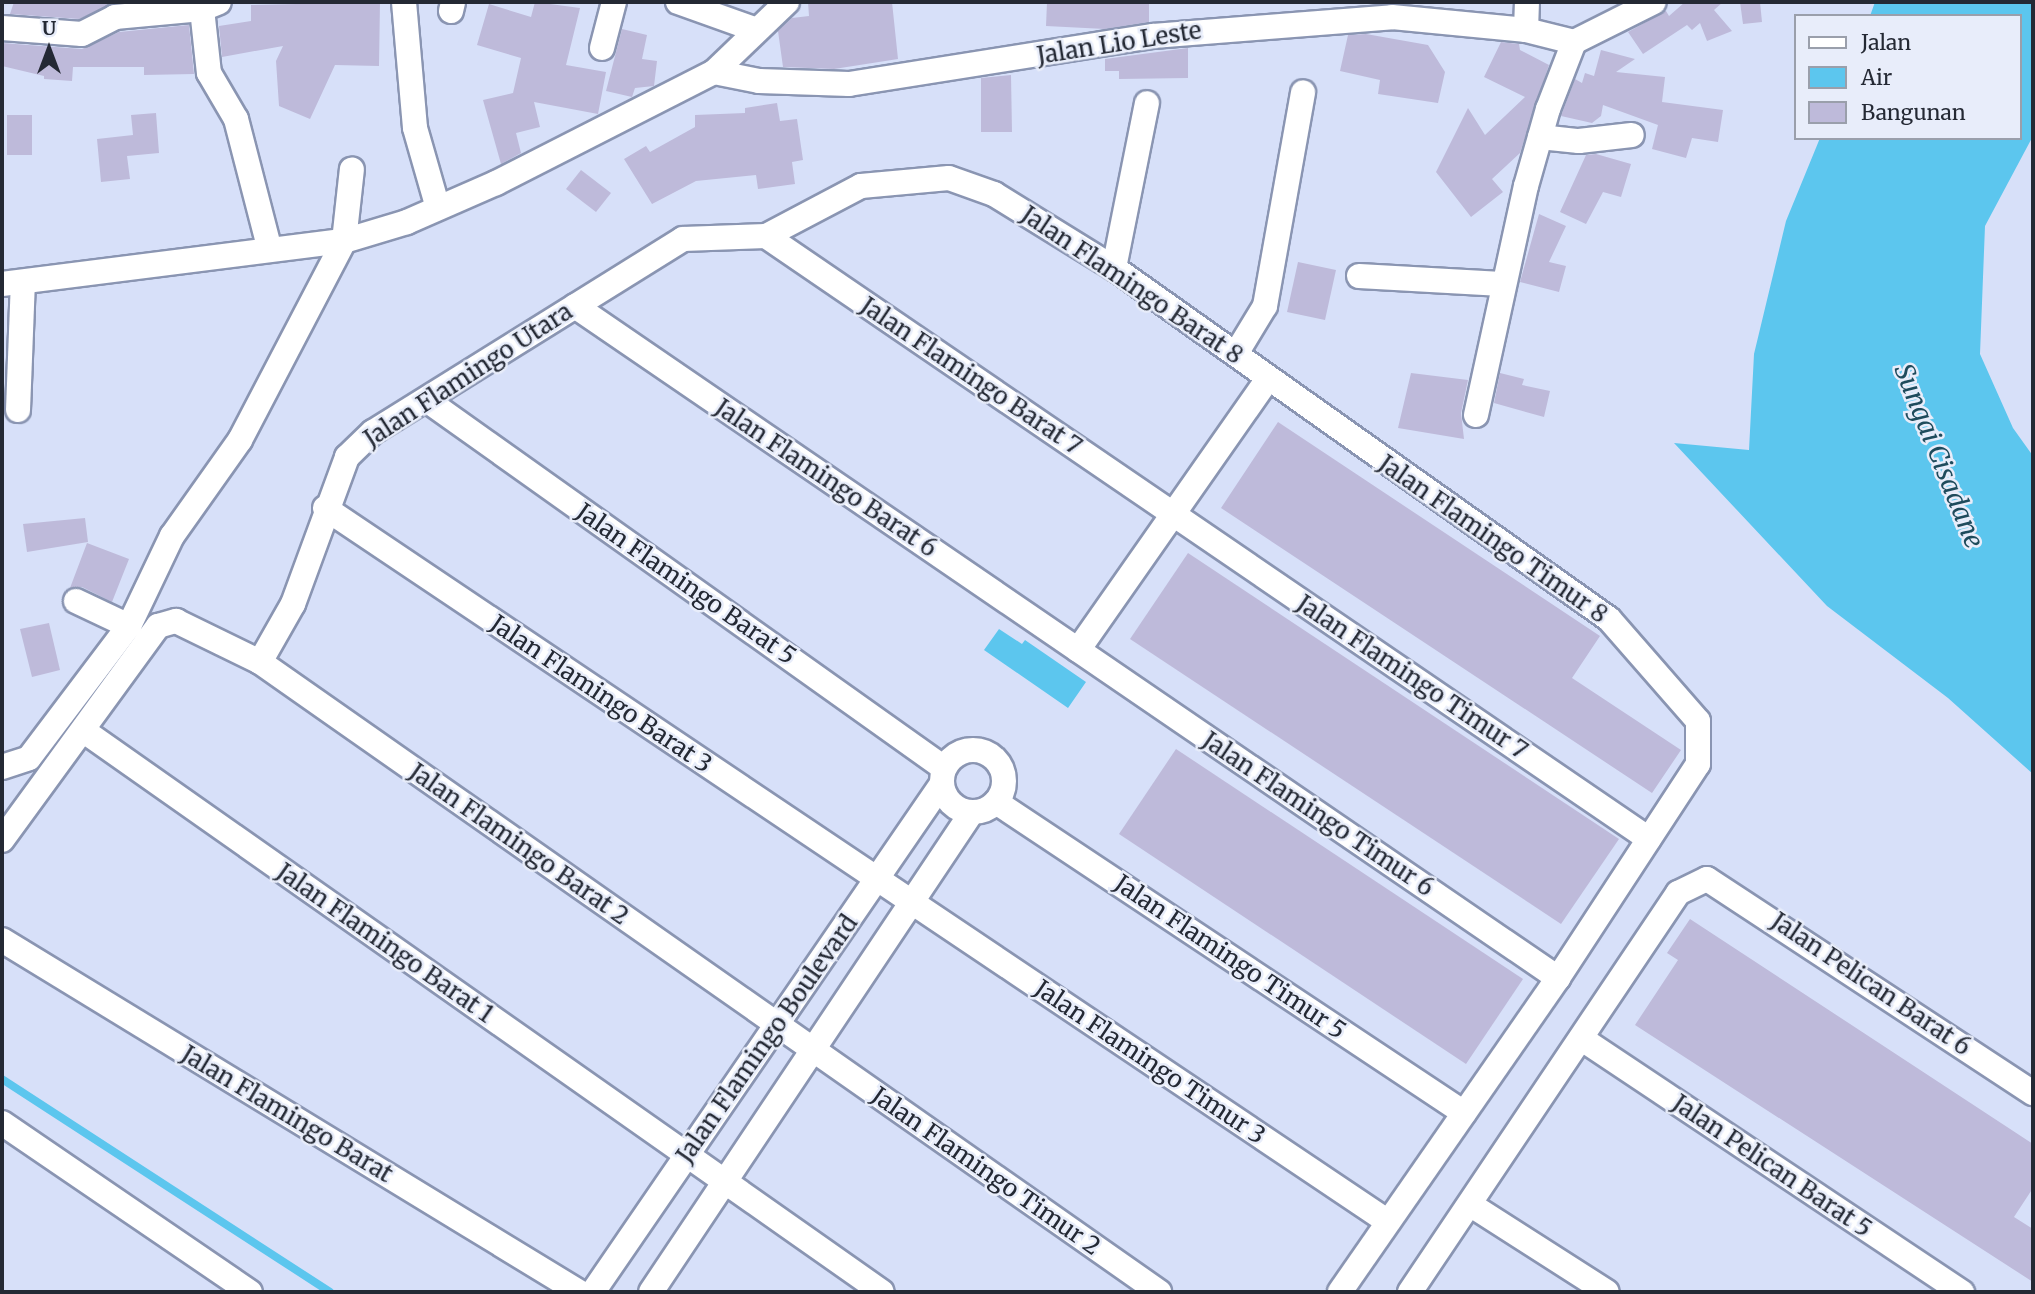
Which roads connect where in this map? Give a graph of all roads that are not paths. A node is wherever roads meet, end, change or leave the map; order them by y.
1 (404, 2) edge
2 (614, 2) edge
3 (678, 2) edge
4 (787, 2) edge
5 (1527, 2) edge
6 (1654, 2) edge
7 (210, 5) edge
8 (2, 28) edge
9 (754, 29) junction
10 (1526, 30) junction
11 (1574, 42) junction
12 (602, 48) dead end
13 (714, 72) junction
14 (1303, 92) dead end
15 (1147, 103) dead end
16 (1632, 135) dead end
17 (1540, 136) junction
18 (352, 169) dead end
19 (994, 194) joint
20 (438, 208) junction
21 (765, 236) junction
22 (344, 241) junction
23 (269, 247) junction
24 (1114, 268) junction
25 (1359, 276) dead end
26 (12, 283) edge
27 (1502, 284) junction
28 (575, 306) junction
29 (1237, 352) junction
30 (1268, 379) junction
31 (428, 401) junction
32 (18, 410) dead end
33 (1476, 415) dead end
34 (326, 508) junction
35 (1175, 515) junction
36 (76, 601) dead end
37 (129, 626) junction
38 (1078, 650) junction
39 (260, 662) junction
40 (84, 731) junction
41 (2, 767) edge
42 (943, 777) junction
43 (996, 802) junction
44 (972, 812) junction
45 (1649, 839) junction
46 (2, 841) edge
47 (877, 878) junction
48 (912, 902) junction
49 (2, 940) edge
50 (1558, 978) junction
51 (777, 1025) junction
52 (1583, 1039) junction
53 (813, 1050) junction
54 (2033, 1093) edge
55 (1464, 1113) junction
56 (2, 1124) edge
57 (687, 1155) junction
58 (725, 1182) junction
59 (1471, 1205) junction
60 (1387, 1221) junction
61 (582, 1291) edge
62 (250, 1292) edge
63 (651, 1292) edge
64 (882, 1292) edge
65 (1159, 1292) edge
66 (1340, 1292) edge
67 (1410, 1292) edge
68 (1607, 1292) edge
69 (1962, 1292) edge

1 - 20 street
2 - 12 street
3 - 9 street
4 - 9 street
5 - 10 street
6 - 11 street
7 - 8 street
7 - 23 street
9 - 13 street
10 - 11 street, Jalan Lio Leste
10 - 13 street, Jalan Lio Leste
11 - 17 street
13 - 20 street
14 - 29 street
15 - 24 street
16 - 17 street
17 - 27 street
18 - 22 street
19 - 21 street, Jalan Flamingo Utara
19 - 24 street, Jalan Flamingo Barat 8
20 - 22 street
21 - 28 street, Jalan Flamingo Utara
21 - 35 street, Jalan Flamingo Barat 7
22 - 23 street
22 - 37 street
23 - 26 street
24 - 29 street, Jalan Flamingo Barat 8
25 - 27 street
26 - 32 street
27 - 33 street
28 - 31 street, Jalan Flamingo Utara
28 - 38 street, Jalan Flamingo Barat 6
29 - 30 street, Jalan Flamingo Barat 8
30 - 35 street
30 - 45 street, Jalan Flamingo Timur 8
31 - 34 street, Jalan Flamingo Utara
31 - 42 street, Jalan Flamingo Barat 5
34 - 39 street, Jalan Flamingo Utara
34 - 47 street, Jalan Flamingo Barat 3
35 - 38 street
35 - 45 street, Jalan Flamingo Timur 7
36 - 37 street
37 - 41 street
38 - 50 street, Jalan Flamingo Timur 6
39 - 40 street
39 - 51 street, Jalan Flamingo Barat 2
40 - 46 street
40 - 57 street, Jalan Flamingo Barat 1
42 - 43 street
42 - 44 street
42 - 47 street, Jalan Flamingo Boulevard
43 - 44 street
43 - 55 street, Jalan Flamingo Timur 5
44 - 48 street, Jalan Flamingo Boulevard
45 - 50 street
47 - 48 street, Jalan Flamingo Barat 3
47 - 51 street, Jalan Flamingo Boulevard
48 - 53 street, Jalan Flamingo Boulevard
48 - 60 street, Jalan Flamingo Timur 3
49 - 61 street, Jalan Flamingo Barat
50 - 55 street
51 - 53 street, Jalan Flamingo Barat 2
51 - 57 street, Jalan Flamingo Boulevard
52 - 54 street, Jalan Pelican Barat 6
52 - 59 street
52 - 69 street, Jalan Pelican Barat 5
53 - 58 street, Jalan Flamingo Boulevard
53 - 65 street, Jalan Flamingo Timur 2
55 - 60 street
56 - 62 street
57 - 58 street, Jalan Flamingo Barat 1
57 - 61 street, Jalan Flamingo Boulevard
58 - 63 street, Jalan Flamingo Boulevard
58 - 64 street, Jalan Flamingo Barat 1
59 - 67 street
59 - 68 street
60 - 66 street

